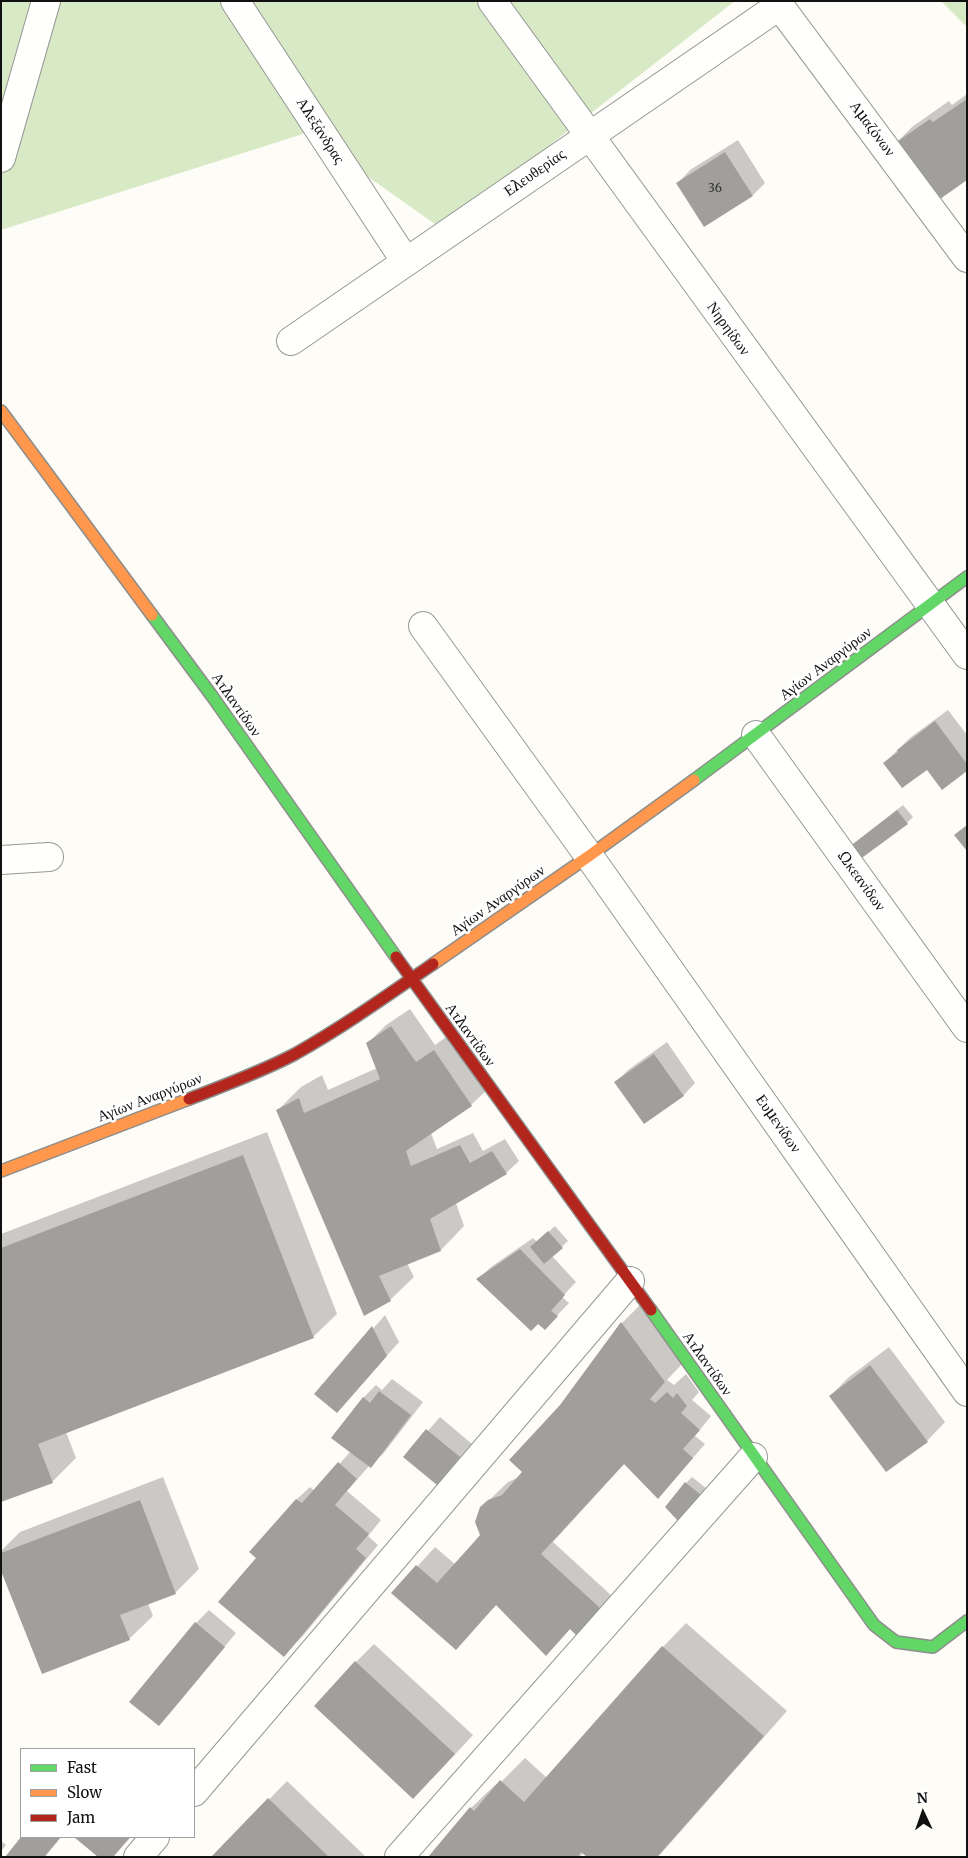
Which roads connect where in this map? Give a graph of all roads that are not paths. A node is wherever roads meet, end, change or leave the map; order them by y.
1 (46, 1) edge
2 (235, 1) edge
3 (492, 1) edge
4 (777, 4) edge
5 (589, 136) junction
6 (1, 158) edge
7 (967, 258) edge
8 (406, 262) junction
9 (291, 341) dead end
10 (1, 411) edge
11 (967, 577) edge
12 (931, 605) junction
13 (423, 626) dead end
14 (967, 655) edge
15 (756, 735) junction
16 (589, 856) junction
17 (49, 857) dead end
18 (1, 860) edge
19 (411, 979) junction
20 (967, 1028) edge
21 (1, 1170) edge
22 (630, 1281) junction
23 (967, 1392) edge
24 (753, 1456) junction
25 (967, 1621) edge
26 (195, 1791) edge
27 (155, 1838) edge
28 (138, 1857) edge
29 (399, 1857) edge

1 - 6 street
2 - 8 street, Αλεξάνδρας
3 - 5 street, Νηρηίδων
4 - 5 street, Ελευθερίας
4 - 7 street, Αμαζόνων
5 - 8 street, Ελευθερίας
5 - 12 street, Νηρηίδων
8 - 9 street, Ελευθερίας
10 - 19 street, Ατλαντίδων
11 - 12 street, Αγίων Αναργύρων
12 - 14 street, Νηρηίδων
12 - 15 street, Αγίων Αναργύρων
13 - 16 street, Ευμενίδων
15 - 16 street, Αγίων Αναργύρων
15 - 20 street, Ωκεανίδων
16 - 19 street, Αγίων Αναργύρων
16 - 23 street, Ευμενίδων
17 - 18 street
19 - 21 street, Αγίων Αναργύρων
19 - 22 street, Ατλαντίδων
22 - 24 street, Ατλαντίδων
22 - 26 street
24 - 25 street, Ατλαντίδων
24 - 29 street
27 - 28 street

